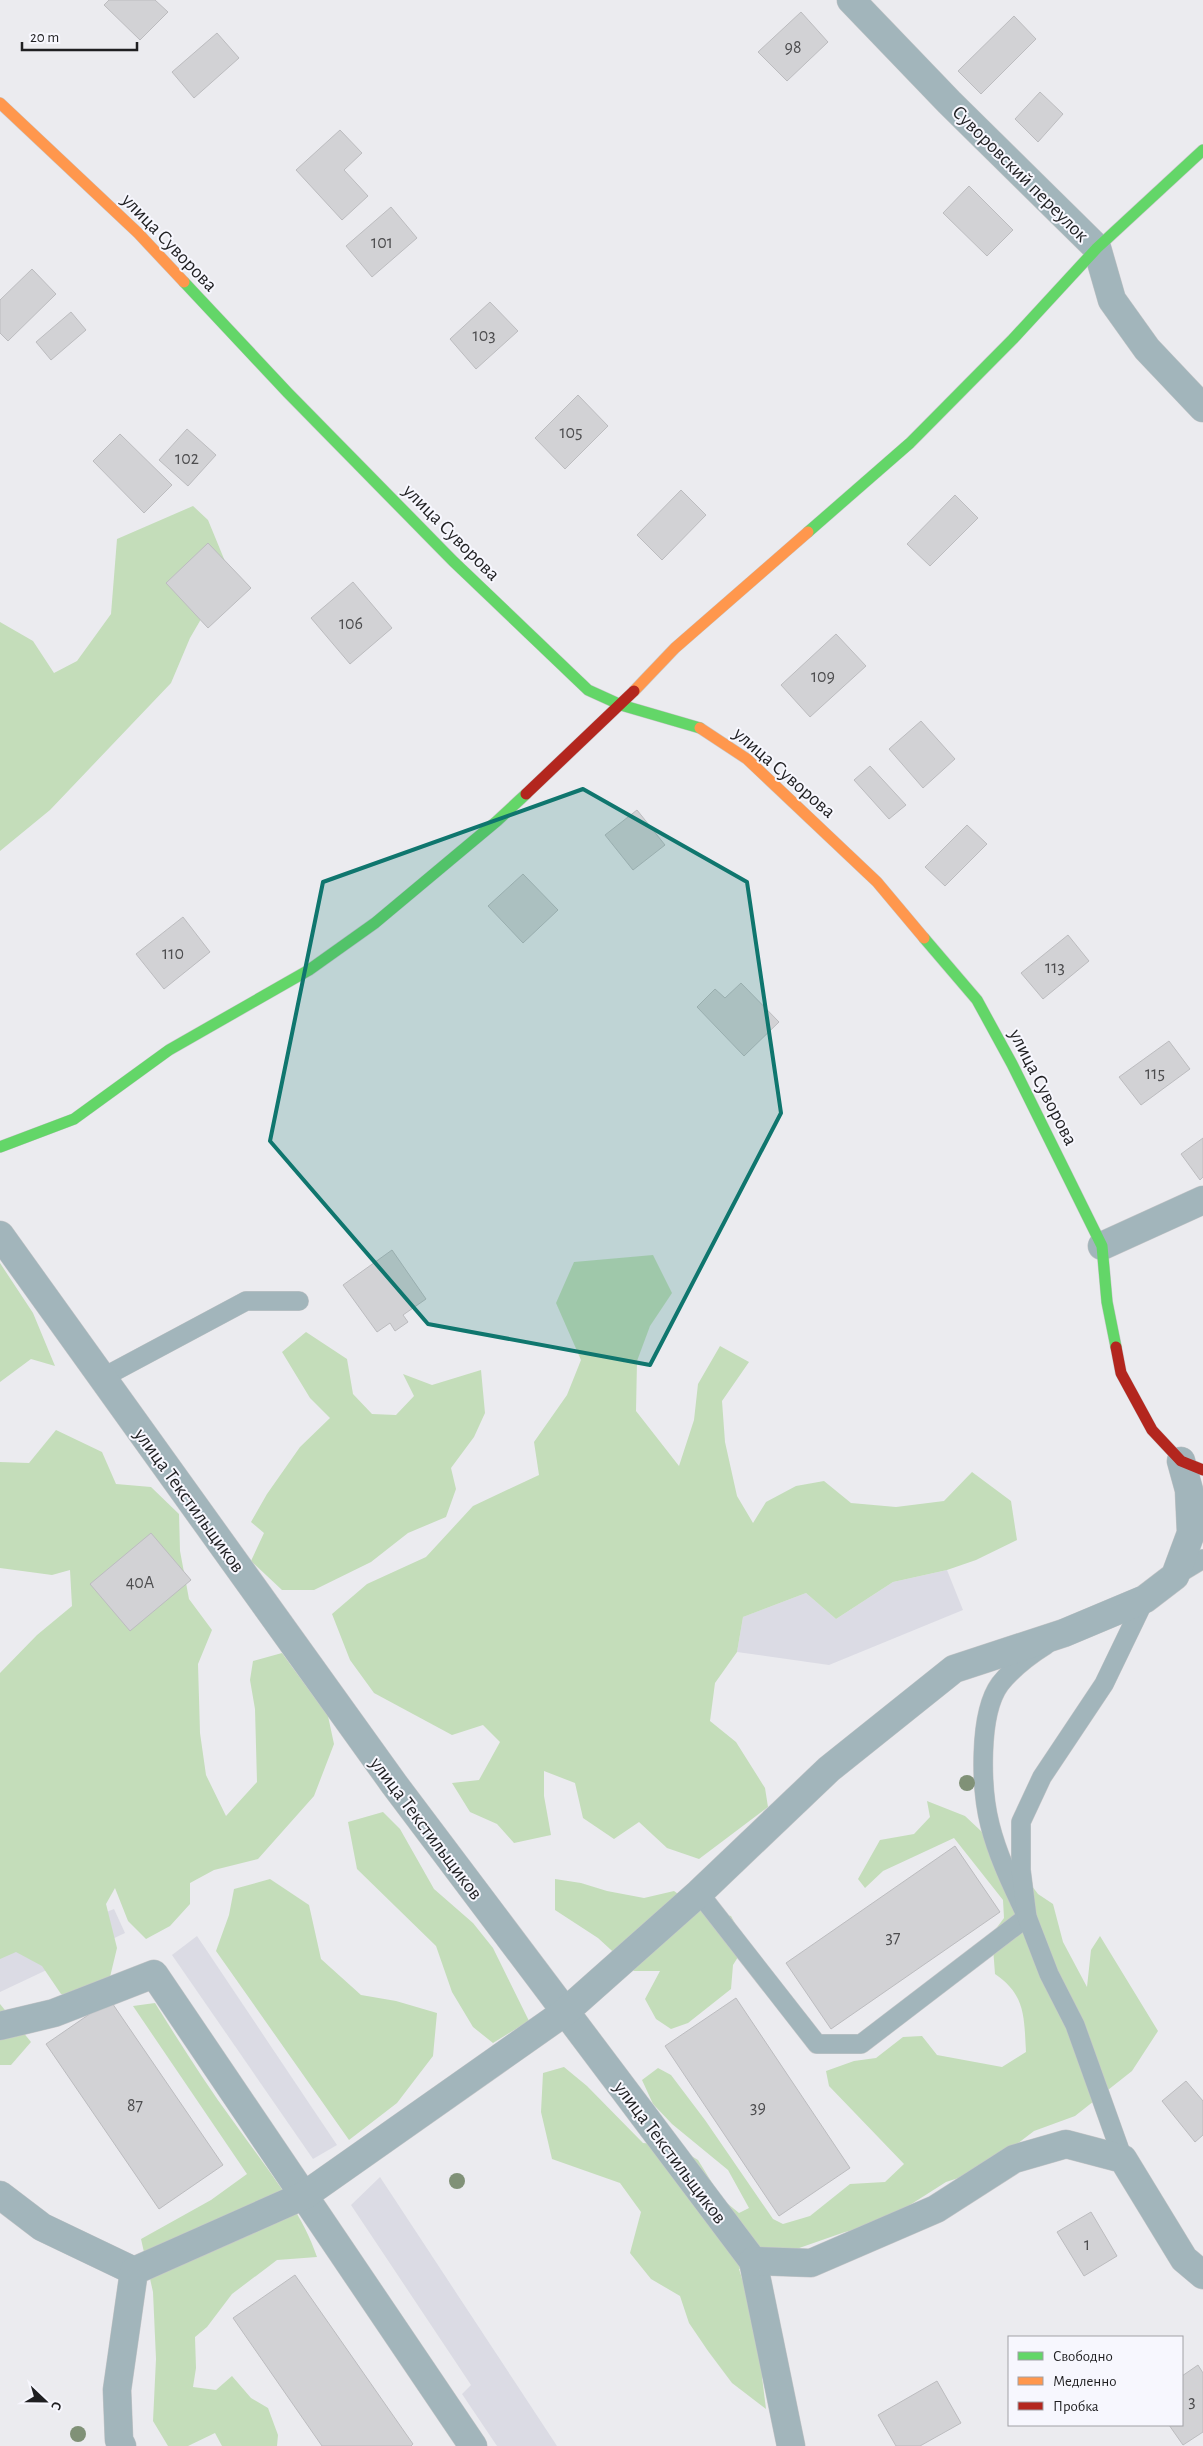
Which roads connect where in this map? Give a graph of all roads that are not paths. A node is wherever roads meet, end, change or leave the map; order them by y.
1 (852, 0) edge
2 (0, 103) edge
3 (1203, 150) edge
4 (1097, 248) junction
5 (1203, 408) edge
6 (622, 705) junction
7 (0, 1147) edge
8 (1203, 1200) edge
9 (0, 1235) edge
10 (1102, 1246) junction
11 (299, 1301) dead end
12 (102, 1378) junction
13 (1192, 1465) edge
14 (1203, 1559) edge
15 (1175, 1576) junction
16 (1145, 1599) junction
17 (1064, 1632) junction
18 (700, 1893) junction
19 (1027, 1917) junction
20 (565, 2012) junction
21 (0, 2026) edge
22 (1123, 2158) junction
23 (0, 2195) edge
24 (305, 2195) junction
25 (753, 2261) junction
26 (134, 2272) junction
27 (1203, 2275) edge
28 (122, 2446) edge
29 (473, 2446) edge
30 (791, 2446) edge

1 - 4 street, Суворовский переулок
2 - 6 street, улица Суворова
3 - 4 street
4 - 5 street, Суворовский переулок
4 - 6 street
6 - 7 street
6 - 10 street, улица Суворова
8 - 10 street
9 - 12 street, улица Текстильщиков
10 - 13 street, улица Суворова
11 - 12 lane
12 - 20 street, улица Текстильщиков
13 - 15 street
14 - 15 lane
15 - 16 street
16 - 17 street
16 - 19 lane
17 - 18 street
17 - 19 lane
18 - 19 lane
18 - 20 street
19 - 22 lane
20 - 24 street
20 - 25 street, улица Текстильщиков
21 - 24 street
22 - 25 street
22 - 27 street
23 - 26 street
24 - 26 street
24 - 29 street
25 - 30 street, улица Текстильщиков
26 - 28 street

